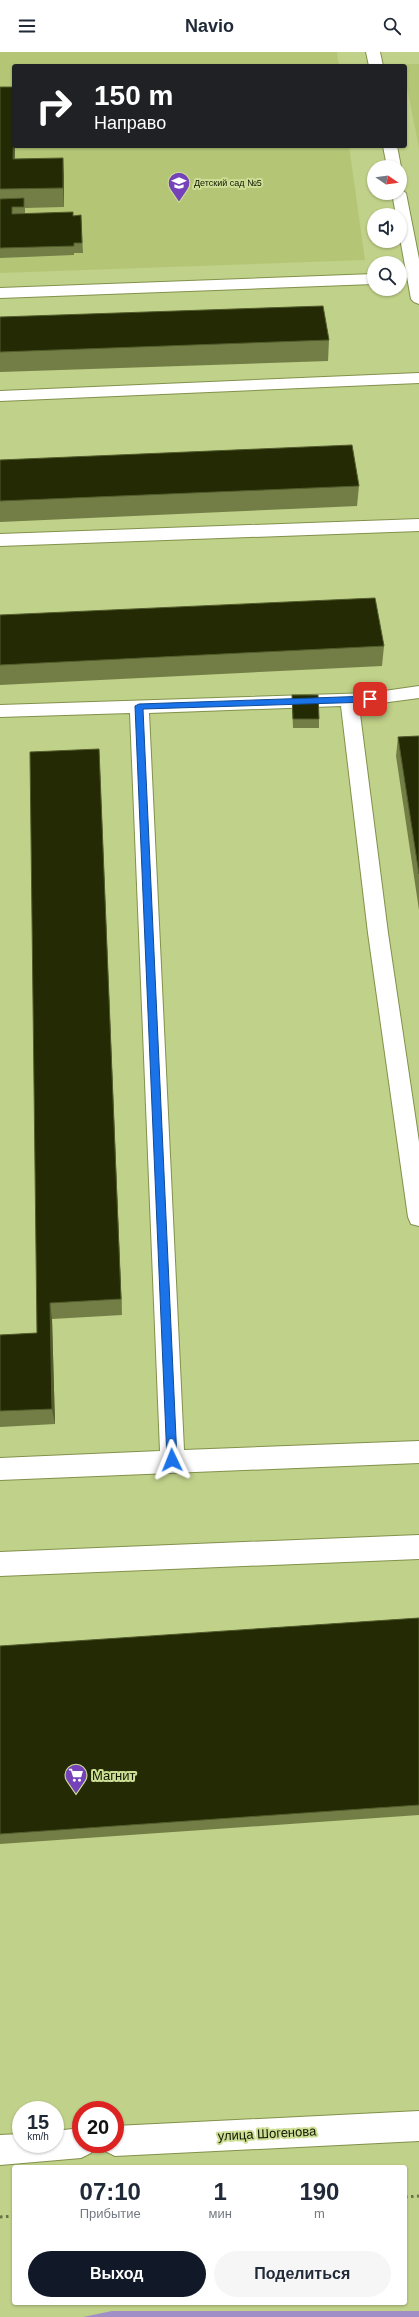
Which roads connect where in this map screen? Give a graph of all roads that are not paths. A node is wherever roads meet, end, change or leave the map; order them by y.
1 (373, 52) edge
2 (376, 64) edge
3 (390, 148) edge
4 (393, 160) edge
5 (400, 200) edge
6 (405, 256) edge
7 (407, 278) edge
8 (367, 279) edge
9 (0, 293) edge
10 (419, 299) edge
11 (419, 378) edge
12 (0, 396) edge
13 (419, 524) edge
14 (0, 540) edge
15 (419, 692) edge
16 (349, 700) junction
17 (139, 706) junction
18 (0, 711) edge
19 (419, 1217) edge
20 (419, 1452) edge
21 (172, 1460) junction
22 (0, 1469) edge
23 (419, 1547) edge
24 (0, 1564) edge
25 (419, 2126) edge
26 (124, 2141) edge
27 (72, 2144) edge
28 (0, 2150) edge

1 - 2 street
3 - 4 street
5 - 6 street
7 - 10 street
8 - 9 street
11 - 12 street
13 - 14 street
15 - 16 street
16 - 17 street
16 - 19 street
17 - 18 street
17 - 21 street
20 - 21 street
21 - 22 street
23 - 24 street
25 - 26 street, улица Шогенова
27 - 28 street

